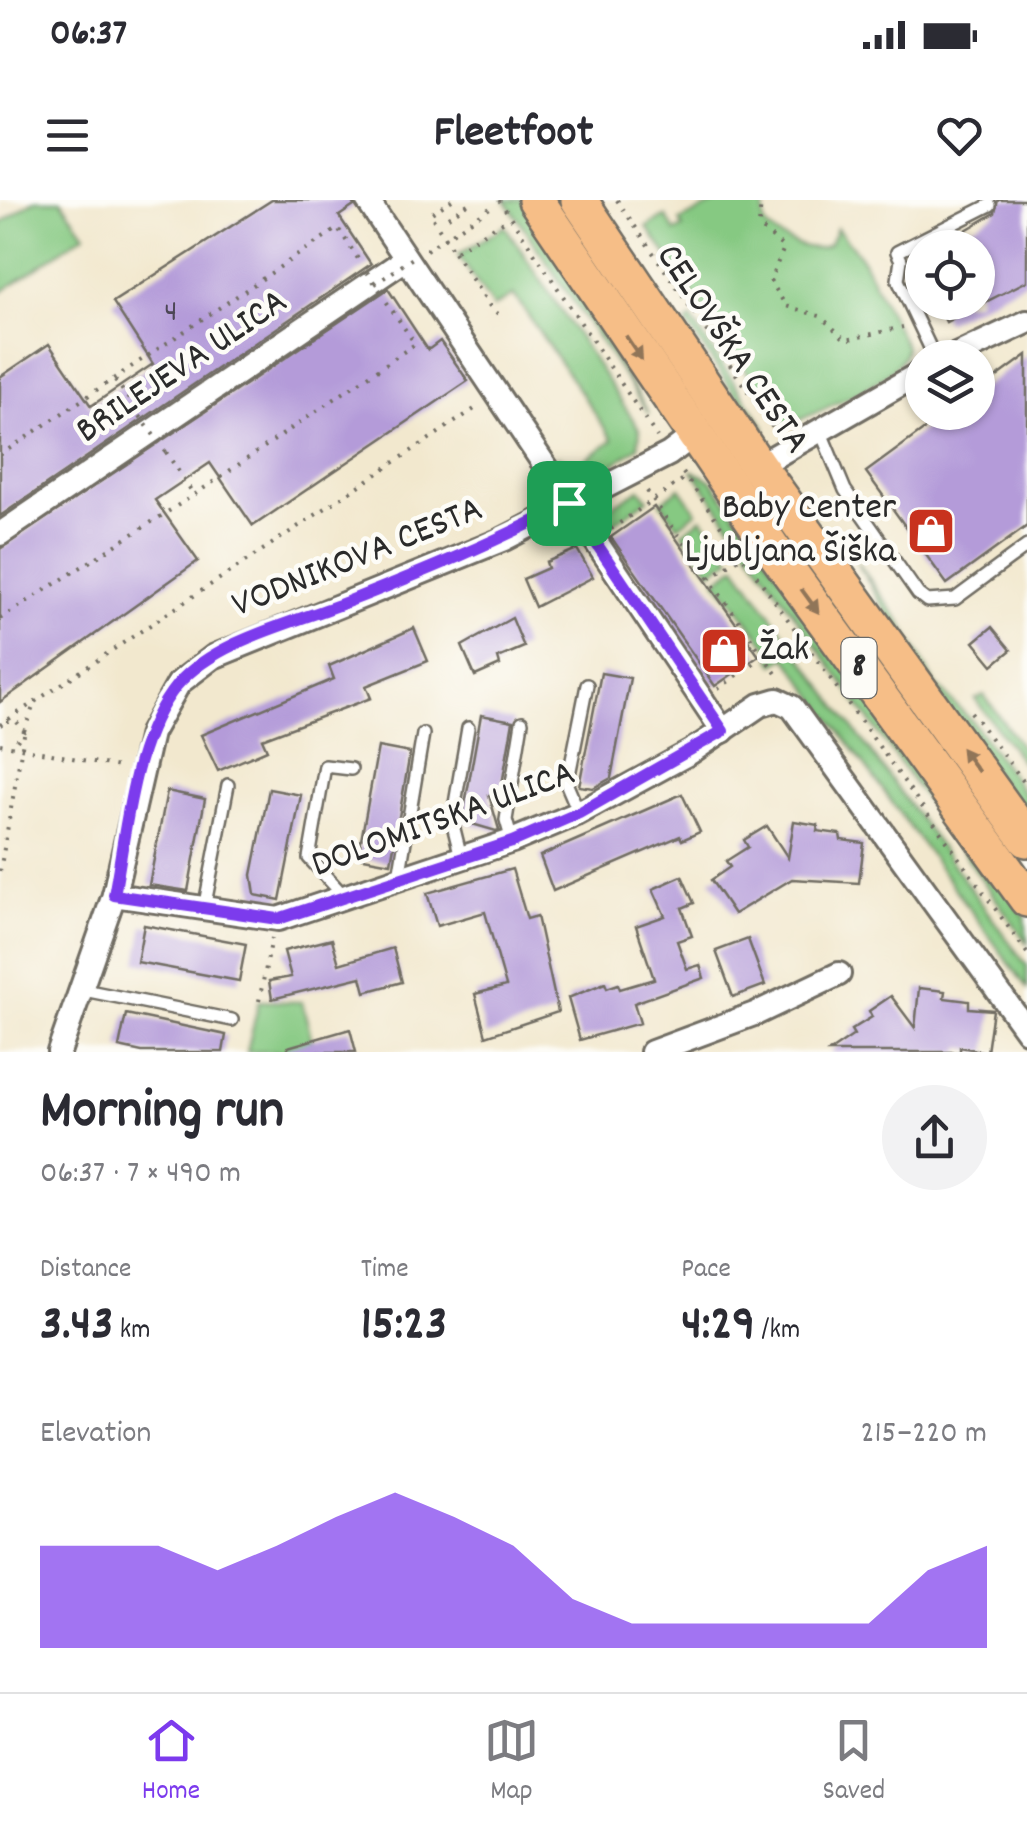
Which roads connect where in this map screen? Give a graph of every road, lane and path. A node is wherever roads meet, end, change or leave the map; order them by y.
1 (367, 200) edge
2 (452, 200) edge
3 (474, 200) edge
4 (499, 200) edge
5 (579, 200) edge
6 (617, 200) edge
7 (761, 200) edge
8 (990, 206) dead end
9 (490, 208) dead end
10 (523, 209) edge
11 (448, 217) dead end
12 (941, 230) edge
13 (445, 238) junction
14 (905, 248) edge
15 (454, 252) junction
16 (416, 255) junction
17 (362, 264) dead end
18 (367, 272) dead end
19 (375, 284) junction
20 (905, 295) edge
21 (383, 296) dead end
22 (388, 303) dead end
23 (502, 317) dead end
24 (917, 320) joint
25 (1027, 322) edge
26 (926, 340) edge
27 (988, 340) edge
28 (116, 380) junction
29 (905, 382) edge
30 (499, 393) junction
31 (650, 426) dead end
32 (820, 430) junction
33 (776, 432) dead end
34 (693, 436) junction
35 (0, 455) edge
36 (758, 466) junction
37 (680, 469) dead end
38 (685, 478) junction
39 (642, 484) dead end
40 (194, 495) junction
41 (654, 499) junction
42 (569, 503) junction
43 (0, 534) edge
44 (604, 534) dead end
45 (1027, 546) edge
46 (740, 557) junction
47 (710, 578) junction
48 (0, 619) edge
49 (796, 634) junction
50 (765, 656) junction
51 (587, 685) dead end
52 (716, 691) dead end
53 (36, 701) junction
54 (792, 707) junction
55 (976, 716) dead end
56 (522, 722) dead end
57 (1, 725) edge
58 (468, 728) dead end
59 (723, 731) junction
60 (24, 733) junction
61 (423, 734) dead end
62 (0, 742) edge
63 (8, 746) junction
64 (21, 749) junction
65 (351, 769) dead end
66 (139, 771) junction
67 (228, 785) dead end
68 (1027, 786) edge
69 (579, 813) junction
70 (1027, 839) edge
71 (512, 842) junction
72 (461, 857) junction
73 (1, 859) edge
74 (0, 871) edge
75 (399, 877) junction
76 (114, 895) junction
77 (344, 896) junction
78 (1027, 899) edge
79 (204, 909) junction
80 (278, 919) junction
81 (1027, 952) edge
82 (839, 974) dead end
83 (78, 988) junction
84 (259, 1001) dead end
85 (232, 1020) dead end
86 (1027, 1032) edge
87 (59, 1052) edge
88 (652, 1052) edge

1 - 16 street
2 - 13 path
3 - 11 path
4 - 10 path
5 - 36 main road, CELOVŠKA CESTA / 8
6 - 33 path, CELOVŠKA CESTA
7 - 24 path
8 - 12 lane
9 - 13 path
10 - 15 path
10 - 31 path
10 -> 34 main road, CELOVŠKA CESTA / 8
13 - 15 path
13 - 16 path
14 - 20 lane
15 - 23 path
16 - 19 path, bridge
16 - 30 street
16 - 43 street, BRILEJEVA ULICA
17 - 28 path
18 - 19 path, bridge
19 - 21 path, bridge
22 - 40 path
24 - 26 lane
25 - 27 street
28 - 35 path
28 - 40 path, bridge
29 - 32 street
30 - 42 street
30 - 53 path
32 - 36 street
32 - 45 lane
34 - 42 street, VODNIKOVA CESTA
34 -> 78 main road, CELOVŠKA CESTA / 8
70 -> 36 main road, CELOVŠKA CESTA / 8
37 - 38 path
38 - 41 path
38 - 46 path
39 - 41 path
40 - 48 path
41 - 44 path
41 - 47 path
42 - 59 street
42 - 66 street, VODNIKOVA CESTA
46 - 47 path
46 - 49 path
47 - 50 path
49 - 50 path
49 - 81 path
50 - 52 path
50 - 54 path
51 - 69 lane
53 - 57 path
53 - 60 path
54 - 59 street, DOLOMITSKA ULICA
54 - 86 street
55 - 68 path
56 - 71 lane
57 - 60 path
58 - 72 lane
59 - 69 street, DOLOMITSKA ULICA
60 - 63 path
60 - 64 path
61 - 75 lane
62 - 63 path
63 - 64 path
64 - 66 path
64 - 73 path
65 - 77 lane
66 - 76 street, VODNIKOVA CESTA
67 - 79 lane
69 - 71 street, DOLOMITSKA ULICA
71 - 72 street, DOLOMITSKA ULICA
72 - 75 street, DOLOMITSKA ULICA
73 - 74 path
75 - 77 street, DOLOMITSKA ULICA
76 - 79 street, DOLOMITSKA ULICA
76 - 83 street, VODNIKOVA CESTA
77 - 80 street, DOLOMITSKA ULICA
79 - 80 street, DOLOMITSKA ULICA
80 - 84 path
82 - 88 street
83 - 85 lane
83 - 87 street, VODNIKOVA CESTA

